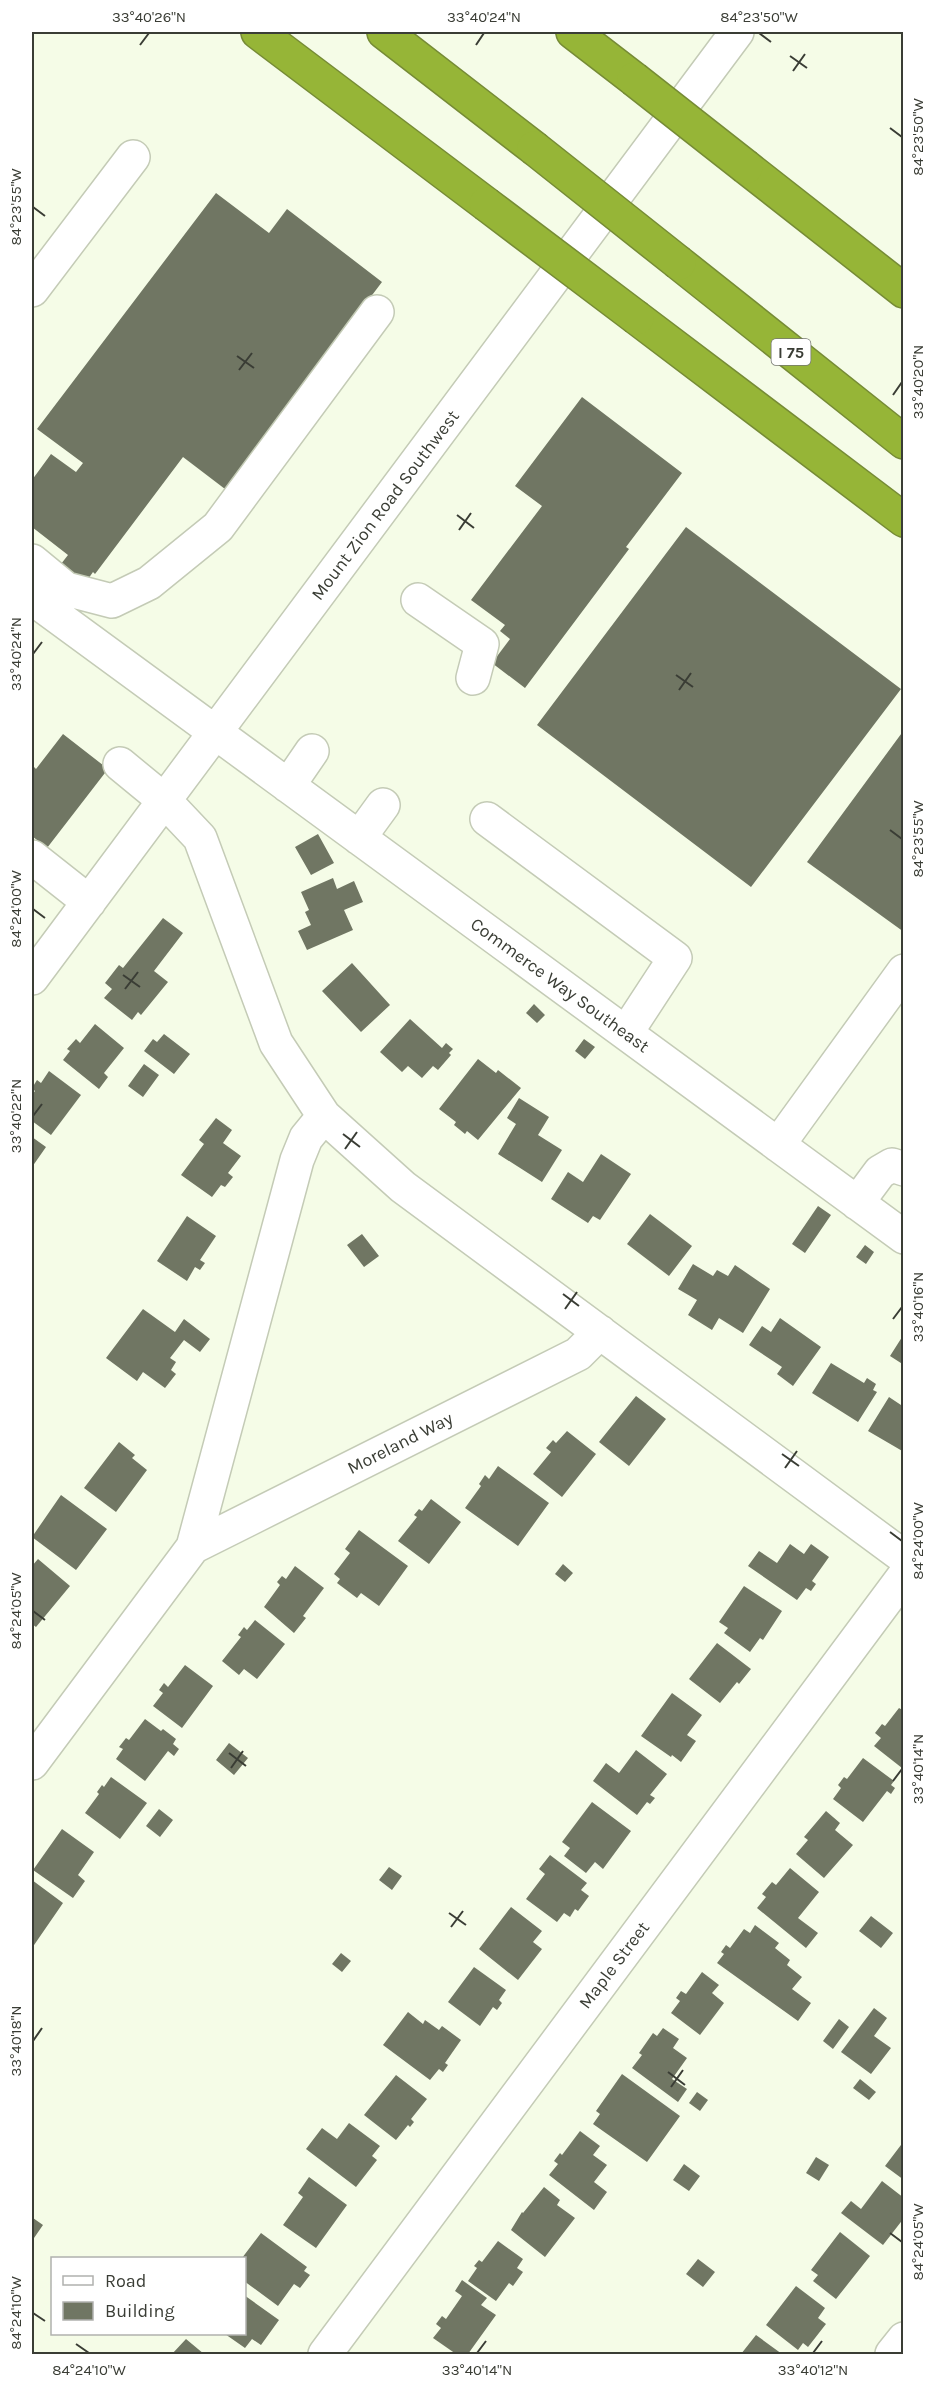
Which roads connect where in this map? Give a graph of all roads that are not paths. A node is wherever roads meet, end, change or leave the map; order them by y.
1 (258, 32) edge
2 (384, 32) edge
3 (573, 32) edge
4 (737, 32) edge
5 (133, 157) dead end
6 (32, 290) edge
7 (903, 291) edge
8 (377, 312) dead end
9 (903, 442) edge
10 (903, 519) edge
11 (32, 561) edge
12 (32, 598) edge
13 (418, 600) dead end
14 (473, 678) dead end
15 (215, 733) junction
16 (312, 751) dead end
17 (120, 764) dead end
18 (288, 786) junction
19 (165, 801) junction
20 (383, 805) dead end
21 (487, 819) dead end
22 (360, 838) junction
23 (32, 857) edge
24 (89, 902) junction
25 (903, 971) edge
26 (32, 978) edge
27 (626, 1033) junction
28 (324, 1116) junction
29 (778, 1145) junction
30 (903, 1169) edge
31 (857, 1203) junction
32 (903, 1237) edge
33 (600, 1332) junction
34 (193, 1547) junction
35 (903, 1557) edge
36 (903, 1576) edge
37 (32, 1763) edge
38 (903, 2339) edge
39 (325, 2355) edge
40 (892, 2355) edge

1 - 10 highway, bridge
2 - 9 highway, I 75, bridge
3 - 7 highway, bridge
4 - 15 street, Mount Zion Road Southwest
5 - 6 street
8 - 11 street
12 - 15 street, Commerce Way Southeast
13 - 14 street
15 - 18 street, Commerce Way Southeast
15 - 19 street, Mount Zion Road Southwest
16 - 18 street
17 - 19 street
18 - 22 street, Commerce Way Southeast
19 - 24 street, Mount Zion Road Southwest
19 - 28 street
20 - 22 street
21 - 27 street
22 - 27 street, Commerce Way Southeast
23 - 24 street
24 - 26 street, Mount Zion Road Southwest
25 - 29 street
27 - 29 street, Commerce Way Southeast
28 - 33 street
28 - 34 street, Moreland Way
29 - 31 street, Commerce Way Southeast
30 - 31 street
31 - 32 street, Commerce Way Southeast
33 - 34 street, Moreland Way
33 - 35 street
34 - 37 street, Moreland Way
36 - 39 street, Maple Street
38 - 40 street

